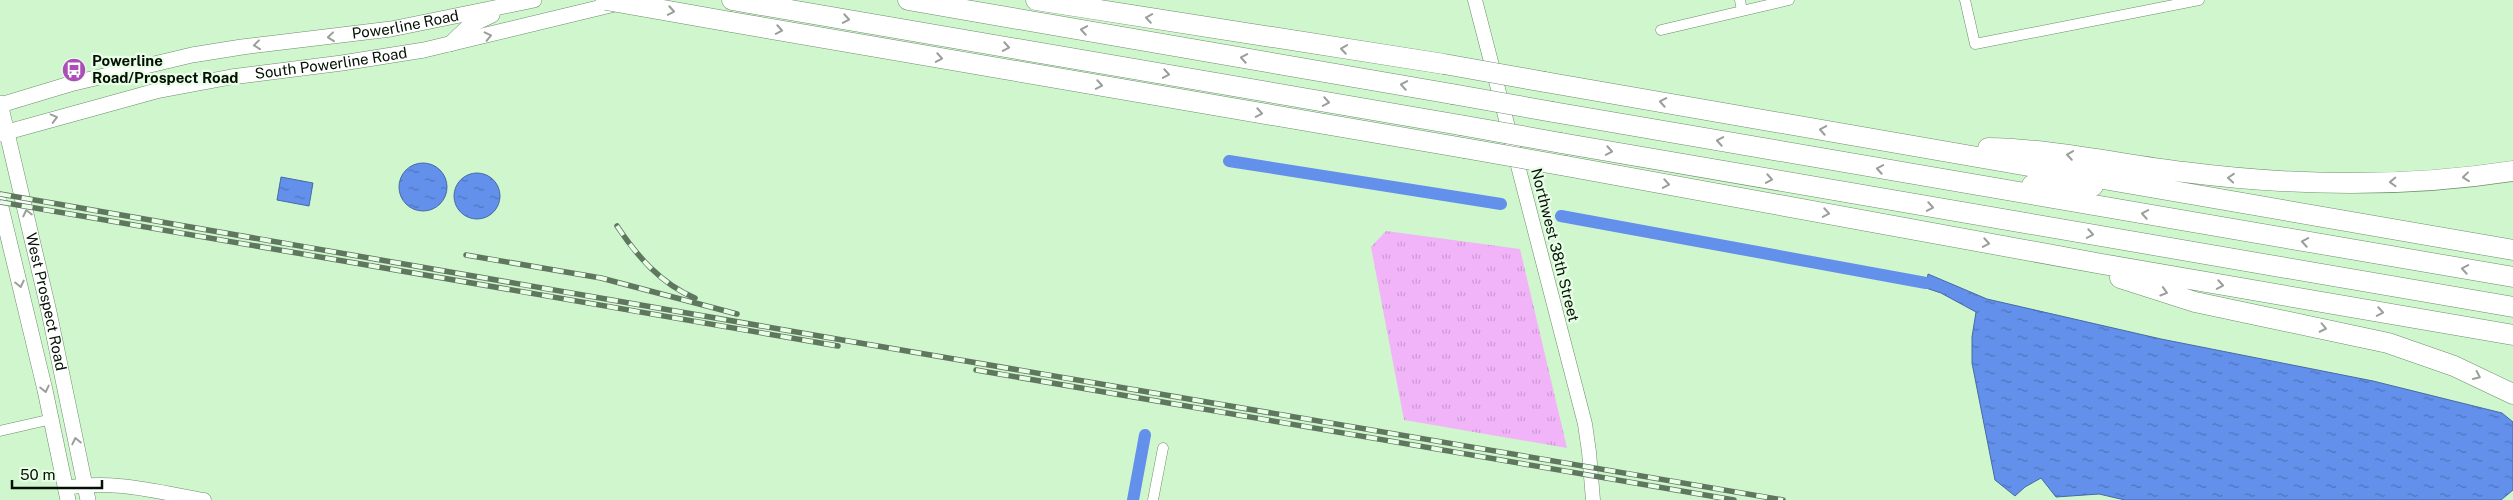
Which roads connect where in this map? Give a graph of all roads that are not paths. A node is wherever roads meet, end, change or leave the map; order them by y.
1 (534, 0) edge
2 (606, 0) edge
3 (632, 0) edge
4 (732, 0) edge
5 (908, 0) edge
6 (1036, 0) edge
7 (1475, 0) edge
8 (1740, 0) edge
9 (1789, 0) edge
10 (1965, 0) edge
11 (2199, 0) edge
12 (511, 6) junction
13 (1742, 11) junction
14 (1661, 30) dead end
15 (306, 40) joint
16 (450, 44) junction
17 (0, 104) edge
18 (3, 132) edge
19 (1923, 147) junction
20 (2513, 171) edge
21 (1962, 183) junction
22 (2161, 188) junction
23 (0, 203) edge
24 (2513, 250) edge
25 (2034, 252) junction
26 (7, 256) edge
27 (2323, 274) junction
28 (2513, 277) edge
29 (2513, 307) edge
30 (2505, 334) edge
31 (2513, 394) edge
32 (52, 419) junction
33 (0, 431) edge
34 (1163, 448) dead end
35 (84, 484) junction
36 (66, 494) edge
37 (88, 500) edge
38 (204, 500) edge
39 (1153, 500) edge
40 (1592, 500) edge

1 - 12 main road, Powerline Road
2 -> 25 highway, bridge
16 -> 3 main road, South Powerline Road
4 -> 27 highway, bridge
21 -> 5 highway, bridge
19 -> 6 highway, bridge
7 - 40 street, Northwest 38th Street
8 - 13 street
9 - 13 street
10 - 11 street
12 -> 15 main road, Powerline Road
12 - 16 main road
13 - 14 street
15 -> 17 main road, South Powerline Road
18 -> 16 main road, South Powerline Road
17 - 18 main road, West Prospect Road
35 -> 18 main road, West Prospect Road
20 -> 19 highway
19 - 22 highway
21 - 22 highway
28 -> 21 highway
22 - 24 highway
23 - 26 main road, West Prospect Road
25 -> 30 highway
25 -> 31 highway
26 -> 32 main road, West Prospect Road
27 - 29 highway
27 - 30 highway
32 - 33 street
32 - 36 main road, West Prospect Road
34 - 39 street
35 - 36 street
35 - 37 main road, West Prospect Road
35 - 38 street

